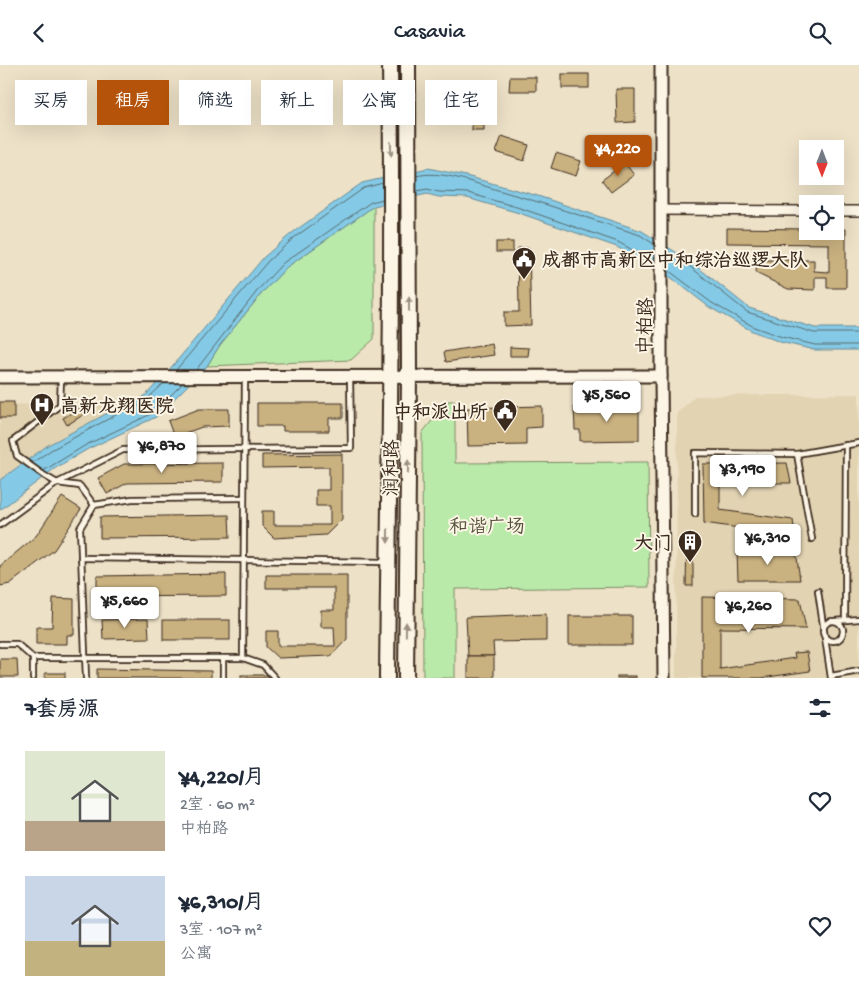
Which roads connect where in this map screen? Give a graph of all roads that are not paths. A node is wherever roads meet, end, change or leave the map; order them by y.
1 (390, 65) edge
2 (408, 65) edge
3 (661, 65) edge
4 (662, 209) junction
5 (799, 211) edge
6 (844, 211) edge
7 (859, 211) edge
8 (245, 376) junction
9 (350, 376) junction
10 (389, 376) junction
11 (409, 376) junction
12 (661, 376) junction
13 (0, 377) edge
14 (61, 377) junction
15 (859, 443) edge
16 (846, 445) junction
17 (244, 449) junction
18 (797, 454) junction
19 (57, 483) junction
20 (244, 498) junction
21 (94, 505) junction
22 (695, 514) dead end
23 (0, 525) edge
24 (812, 539) dead end
25 (81, 558) junction
26 (243, 560) junction
27 (388, 562) junction
28 (818, 591) dead end
29 (845, 619) junction
30 (859, 619) edge
31 (832, 621) junction
32 (824, 634) junction
33 (0, 644) edge
34 (33, 658) junction
35 (85, 658) junction
36 (222, 658) junction
37 (243, 658) junction
38 (859, 671) edge
39 (831, 677) edge
40 (33, 678) edge
41 (86, 678) edge
42 (223, 678) edge
43 (275, 678) edge
44 (388, 678) edge
45 (406, 678) edge
46 (664, 678) edge

1 -> 10 main road, 润和路
11 -> 2 main road, 润和路
3 - 4 street, 中柏路
4 - 5 street
4 - 12 street, 中柏路
6 - 7 street
8 - 9 street
8 - 14 street
8 - 17 lane
9 - 10 street
9 - 17 lane
10 - 11 street
10 -> 27 main road, 润和路
11 - 12 street
45 -> 11 main road, 润和路
12 - 46 street, 中柏路
13 - 14 street
14 - 19 lane
15 - 16 lane
16 - 18 lane
16 - 29 lane
17 - 19 lane
17 - 20 lane
18 - 22 lane
18 - 24 lane
19 - 21 lane
19 - 23 lane
20 - 21 lane
20 - 26 lane
21 - 25 lane
25 - 26 lane
25 - 35 lane
26 - 27 lane
26 - 37 lane
27 - 44 main road, 润和路
28 - 32 lane
29 - 30 lane
29 - 31 lane
31 - 32 lane
31 - 32 lane
32 - 39 lane
33 - 34 lane
34 - 35 lane
34 - 40 lane
35 - 36 lane
35 - 41 lane
36 - 37 lane
36 - 42 lane
37 - 43 lane
38 - 39 lane

